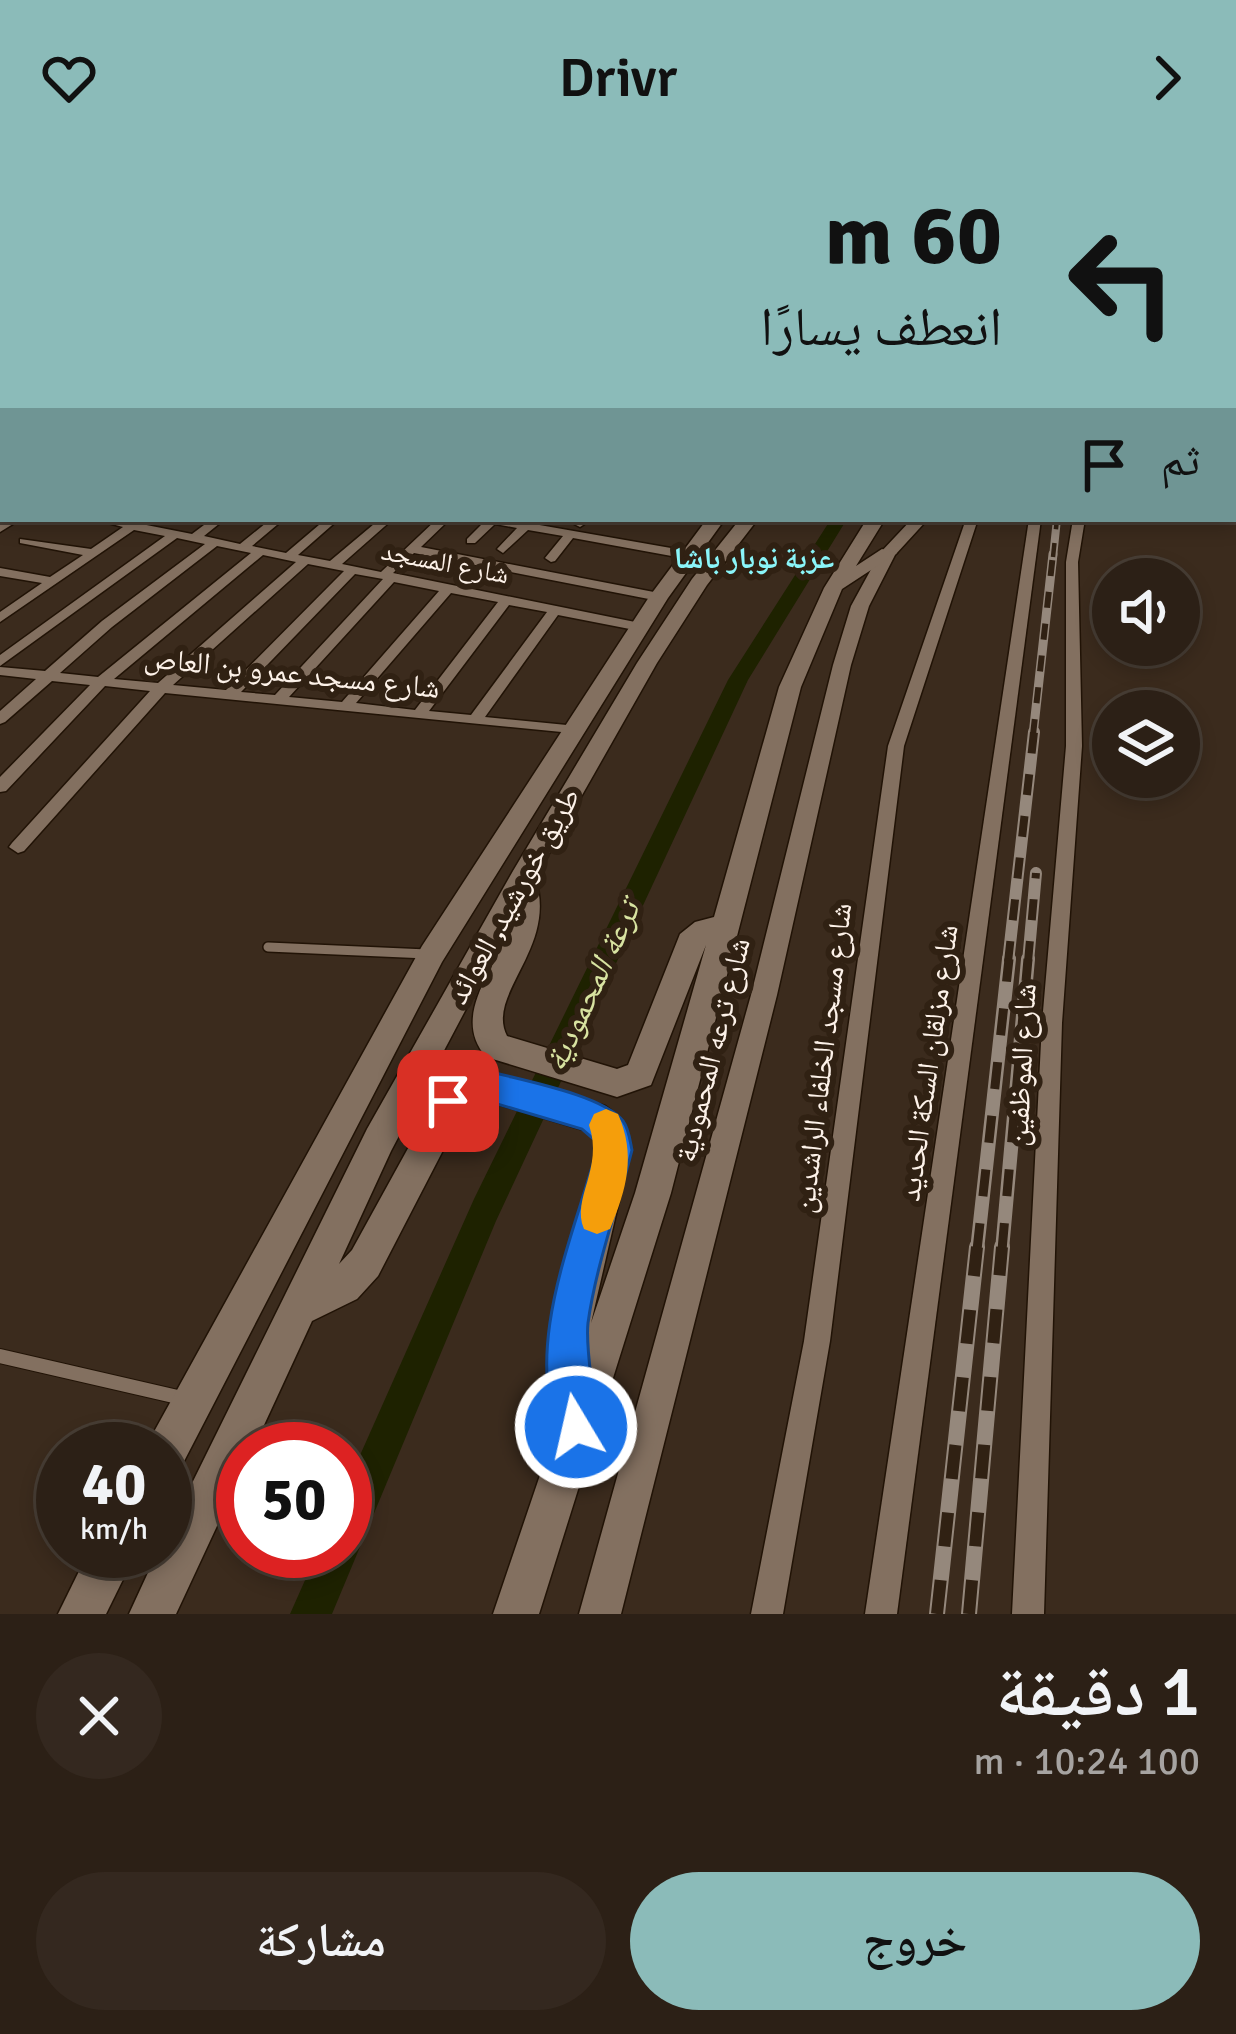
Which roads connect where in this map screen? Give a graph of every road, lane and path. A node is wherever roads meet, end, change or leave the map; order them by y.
1 (113, 522) edge
2 (157, 522) edge
3 (215, 522) edge
4 (274, 522) edge
5 (329, 522) edge
6 (383, 522) edge
7 (441, 522) edge
8 (487, 522) edge
9 (499, 522) edge
10 (743, 522) edge
11 (874, 522) edge
12 (917, 522) edge
13 (971, 522) edge
14 (1035, 522) edge
15 (1079, 522) edge
16 (132, 526) junction
17 (524, 527) junction
18 (147, 529) junction
19 (175, 534) junction
20 (569, 536) junction
21 (194, 538) junction
22 (24, 541) dead end
23 (215, 542) junction
24 (471, 542) dead end
25 (702, 547) edge
26 (242, 548) junction
27 (412, 549) junction
28 (503, 549) dead end
29 (261, 551) junction
30 (93, 553) junction
31 (888, 553) junction
32 (446, 556) junction
33 (288, 557) junction
34 (551, 558) dead end
35 (306, 560) junction
36 (333, 565) junction
37 (491, 565) junction
38 (353, 569) junction
39 (0, 572) edge
40 (388, 576) junction
41 (51, 581) junction
42 (420, 582) junction
43 (448, 588) junction
44 (833, 588) junction
45 (468, 592) junction
46 (659, 597) junction
47 (506, 600) junction
48 (555, 610) junction
49 (3, 613) edge
50 (640, 627) junction
51 (0, 666) edge
52 (45, 676) junction
53 (100, 682) junction
54 (162, 687) junction
55 (231, 693) junction
56 (279, 698) junction
57 (346, 706) junction
58 (420, 713) junction
59 (0, 718) edge
60 (476, 719) junction
61 (578, 731) junction
62 (6, 772) edge
63 (0, 787) edge
64 (18, 848) dead end
65 (522, 878) junction
66 (727, 924) junction
67 (268, 947) dead end
68 (432, 954) junction
69 (302, 1306) junction
70 (0, 1356) edge
71 (193, 1401) junction
72 (182, 1422) edge
73 (576, 1427) junction
74 (100, 1578) edge
75 (81, 1614) edge
76 (152, 1614) edge
77 (516, 1614) edge
78 (600, 1614) edge
79 (766, 1614) edge
80 (880, 1614) edge
81 (1028, 1614) edge

1 - 16 street, شارع المسجد
2 - 18 street
3 - 21 street
4 - 26 street
5 - 33 street
6 - 36 street
7 - 27 street
8 - 24 street
9 - 17 street
10 - 25 main road, طريق خورشيد, العوائد
11 - 44 main road
12 - 31 street, شارع ترعه المحمودية
13 - 79 street, شارع مسجد الخلفاء الراشدين
14 - 80 street, شارع مزلقان السكة الحديد
15 - 81 street, شارع الموظفين
16 - 18 street, شارع المسجد
16 - 30 street
17 - 20 street
17 - 28 street
18 - 19 street, شارع المسجد
19 - 21 street, شارع المسجد
19 - 51 street
20 - 25 street
20 - 34 street
21 - 23 street, شارع المسجد
22 - 30 street
23 - 26 street, شارع المسجد
23 - 52 street
25 - 46 main road, طريق خورشيد, العوائد
25 - 65 main road, طريق خورشيد, العوائد
26 - 29 street, شارع المسجد
27 - 32 street
27 - 40 street
29 - 33 street, شارع المسجد
29 - 53 street
30 - 41 street
31 - 44 main road
31 - 78 street, شارع ترعه المحمودية
32 - 37 street
32 - 42 street
33 - 35 street, شارع المسجد
35 - 36 street, شارع المسجد
35 - 54 street
36 - 38 street, شارع المسجد
37 - 45 street
37 - 46 street
38 - 40 street, شارع المسجد
38 - 55 street
39 - 41 street
40 - 42 street, شارع المسجد
40 - 56 street
41 - 49 street
42 - 43 street, شارع المسجد
43 - 45 street, شارع المسجد
43 - 57 street
44 - 66 main road
45 - 47 street, شارع المسجد
46 - 50 main road, طريق خورشيد, العوائد
47 - 48 street, شارع المسجد
47 - 58 street
48 - 50 street, شارع المسجد
48 - 60 street
50 - 61 main road, طريق خورشيد, العوائد
51 - 52 street, شارع مسجد عمرو بن العاص
52 - 53 street, شارع مسجد عمرو بن العاص
52 - 59 street
53 - 54 street, شارع مسجد عمرو بن العاص
53 - 62 street
54 - 55 street, شارع مسجد عمرو بن العاص
54 - 64 street
55 - 56 street, شارع مسجد عمرو بن العاص
56 - 57 street, شارع مسجد عمرو بن العاص
57 - 58 street, شارع مسجد عمرو بن العاص
58 - 60 street, شارع مسجد عمرو بن العاص
60 - 61 street, شارع مسجد عمرو بن العاص
61 - 68 main road, طريق خورشيد, العوائد
62 - 63 street
65 - 66 main road
65 - 69 main road, طريق خورشيد, العوائد
66 - 73 main road
67 - 68 lane
68 - 71 main road, طريق خورشيد, العوائد
69 - 73 main road
69 - 76 main road, طريق خورشيد, العوائد
70 - 71 lane
71 - 72 main road, طريق خورشيد, العوائد
73 - 77 main road
74 - 75 main road

